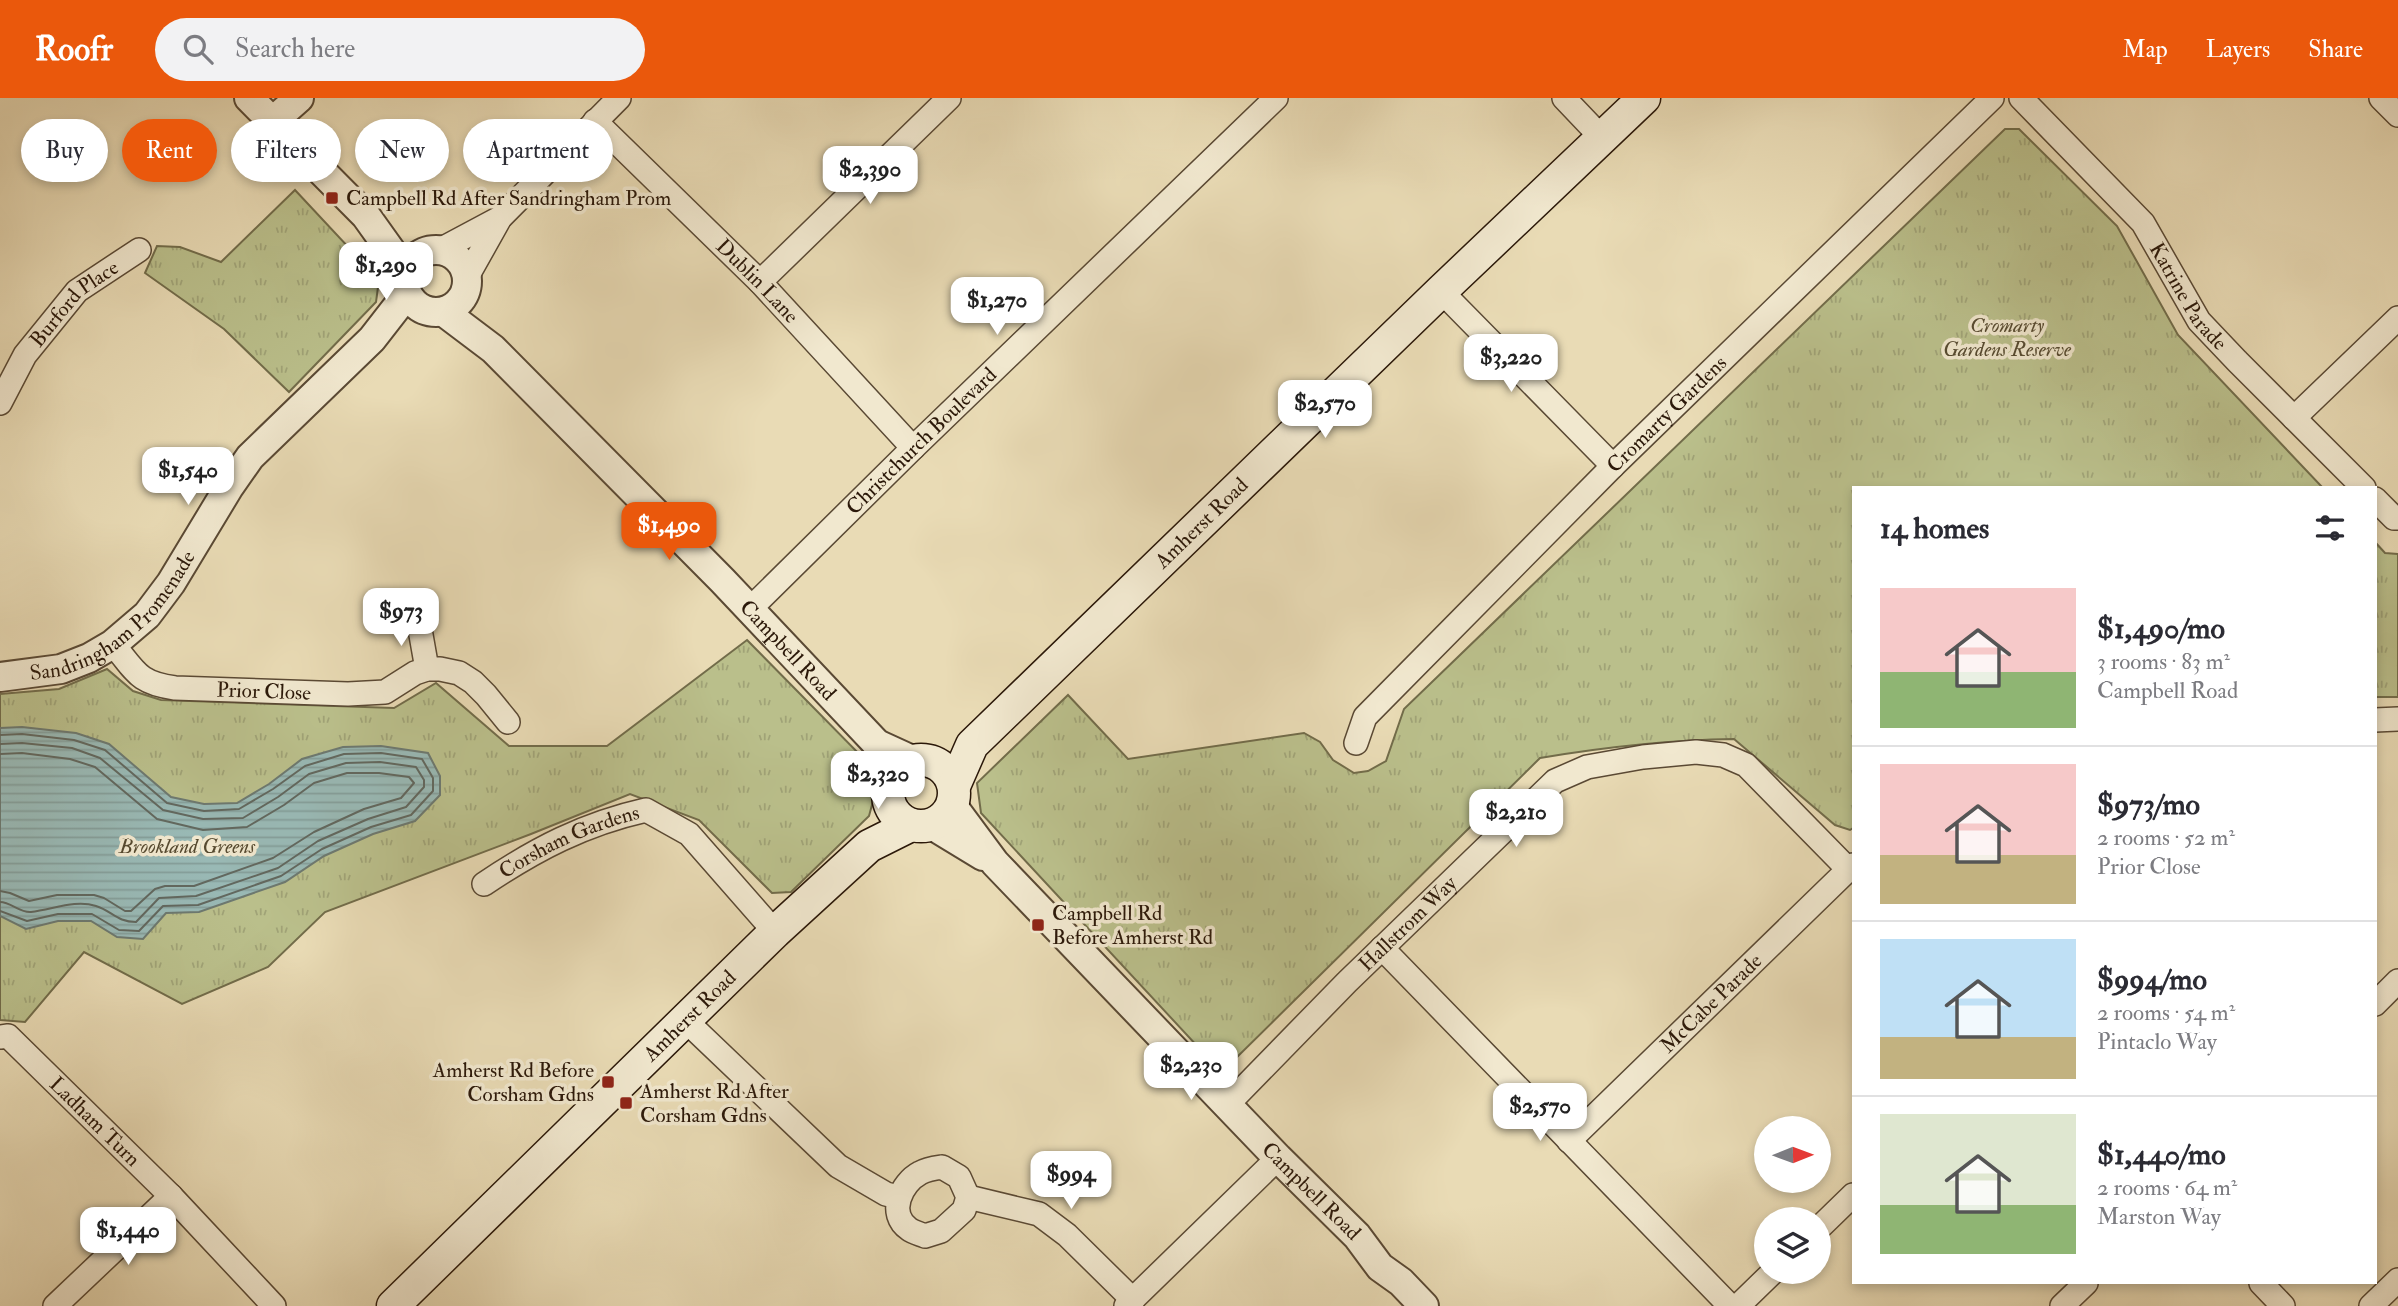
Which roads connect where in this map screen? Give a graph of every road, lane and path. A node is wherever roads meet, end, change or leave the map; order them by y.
1 (249, 98) edge
2 (299, 98) edge
3 (619, 98) edge
4 (949, 98) edge
5 (1276, 98) edge
6 (1563, 98) edge
7 (1644, 98) edge
8 (1992, 98) edge
9 (2021, 98) edge
10 (2381, 98) edge
11 (2398, 115) edge
12 (269, 119) edge
13 (275, 119) edge
14 (597, 119) edge
15 (1602, 138) junction
16 (613, 139) edge
17 (332, 182) edge
18 (536, 182) edge
19 (366, 216) junction
20 (500, 219) junction
21 (139, 250) dead end
22 (434, 250) junction
23 (760, 282) junction
24 (467, 283) junction
25 (1441, 291) junction
26 (420, 297) junction
27 (2398, 318) edge
28 (493, 349) junction
29 (0, 403) edge
30 (2294, 418) junction
31 (913, 448) junction
32 (1613, 466) junction
33 (2362, 486) edge
34 (2377, 501) edge
35 (2398, 518) edge
36 (750, 609) junction
37 (418, 618) dead end
38 (113, 644) junction
39 (427, 669) junction
40 (0, 677) edge
41 (2398, 719) edge
42 (2377, 720) edge
43 (508, 722) dead end
44 (1356, 743) dead end
45 (921, 793) junction
46 (1851, 867) edge
47 (484, 884) dead end
48 (775, 932) junction
49 (1382, 948) junction
50 (2398, 981) edge
51 (2377, 1002) edge
52 (685, 1020) junction
53 (0, 1037) edge
54 (1227, 1105) junction
55 (1569, 1141) junction
56 (1278, 1158) junction
57 (172, 1196) junction
58 (1852, 1196) edge
59 (898, 1197) junction
60 (968, 1197) junction
61 (1831, 1216) edge
62 (2398, 1280) edge
63 (1761, 1284) edge
64 (2086, 1284) edge
65 (2262, 1284) edge
66 (1129, 1303) edge
67 (55, 1306) edge
68 (274, 1306) edge
69 (393, 1306) edge
70 (1424, 1306) edge
71 (1730, 1306) edge
72 (1738, 1306) edge
73 (2062, 1306) edge
74 (2283, 1306) edge
75 (2371, 1306) edge

1 - 12 street, Campbell Road
2 - 13 street
3 - 14 street
4 - 23 street
5 - 31 street, Christchurch Boulevard
6 - 15 street
7 - 15 main road, Amherst Road
8 - 32 street, Cromarty Gardens
9 - 30 street, Katrine Parade
10 - 11 street
15 - 25 main road, Amherst Road
16 - 23 street, Dublin Lane
17 - 19 street, Campbell Road
18 - 20 street
19 - 22 street, Campbell Road
19 - 26 street, Campbell Road
20 - 22 street
20 - 24 street
21 - 29 street, Burford Place
22 - 24 street, Campbell Road
22 - 26 street
23 - 31 street, Dublin Lane
24 - 26 street
24 - 28 street, Campbell Road
25 - 32 street
25 - 45 main road, Amherst Road
26 - 28 street, Campbell Road
26 - 38 street, Sandringham Promenade
27 - 30 street
28 - 36 street, Campbell Road
30 - 33 street, Katrine Parade
31 - 36 street, Christchurch Boulevard
32 - 44 street, Cromarty Gardens
34 - 35 street
36 - 45 street, Campbell Road
37 - 39 street
38 - 39 street, Prior Close
38 - 40 street, Sandringham Promenade
39 - 43 street
41 - 42 street
45 - 48 main road, Amherst Road
45 - 54 street, Campbell Road
46 - 49 street, Hallstrom Way
46 - 55 street, McCabe Parade
47 - 48 street, Corsham Gardens
48 - 52 main road, Amherst Road
49 - 54 street, Hallstrom Way
49 - 55 street
50 - 51 street
52 - 59 street
52 - 69 main road, Amherst Road
53 - 57 street, Ladham Turn
54 - 56 street, Campbell Road
55 - 71 street
56 - 66 street
56 - 70 street, Campbell Road
57 - 67 street
57 - 68 street, Ladham Turn
58 - 61 street
59 - 60 street
59 - 60 street
60 - 66 street
62 - 75 street
63 - 72 street
64 - 73 street
65 - 74 street

